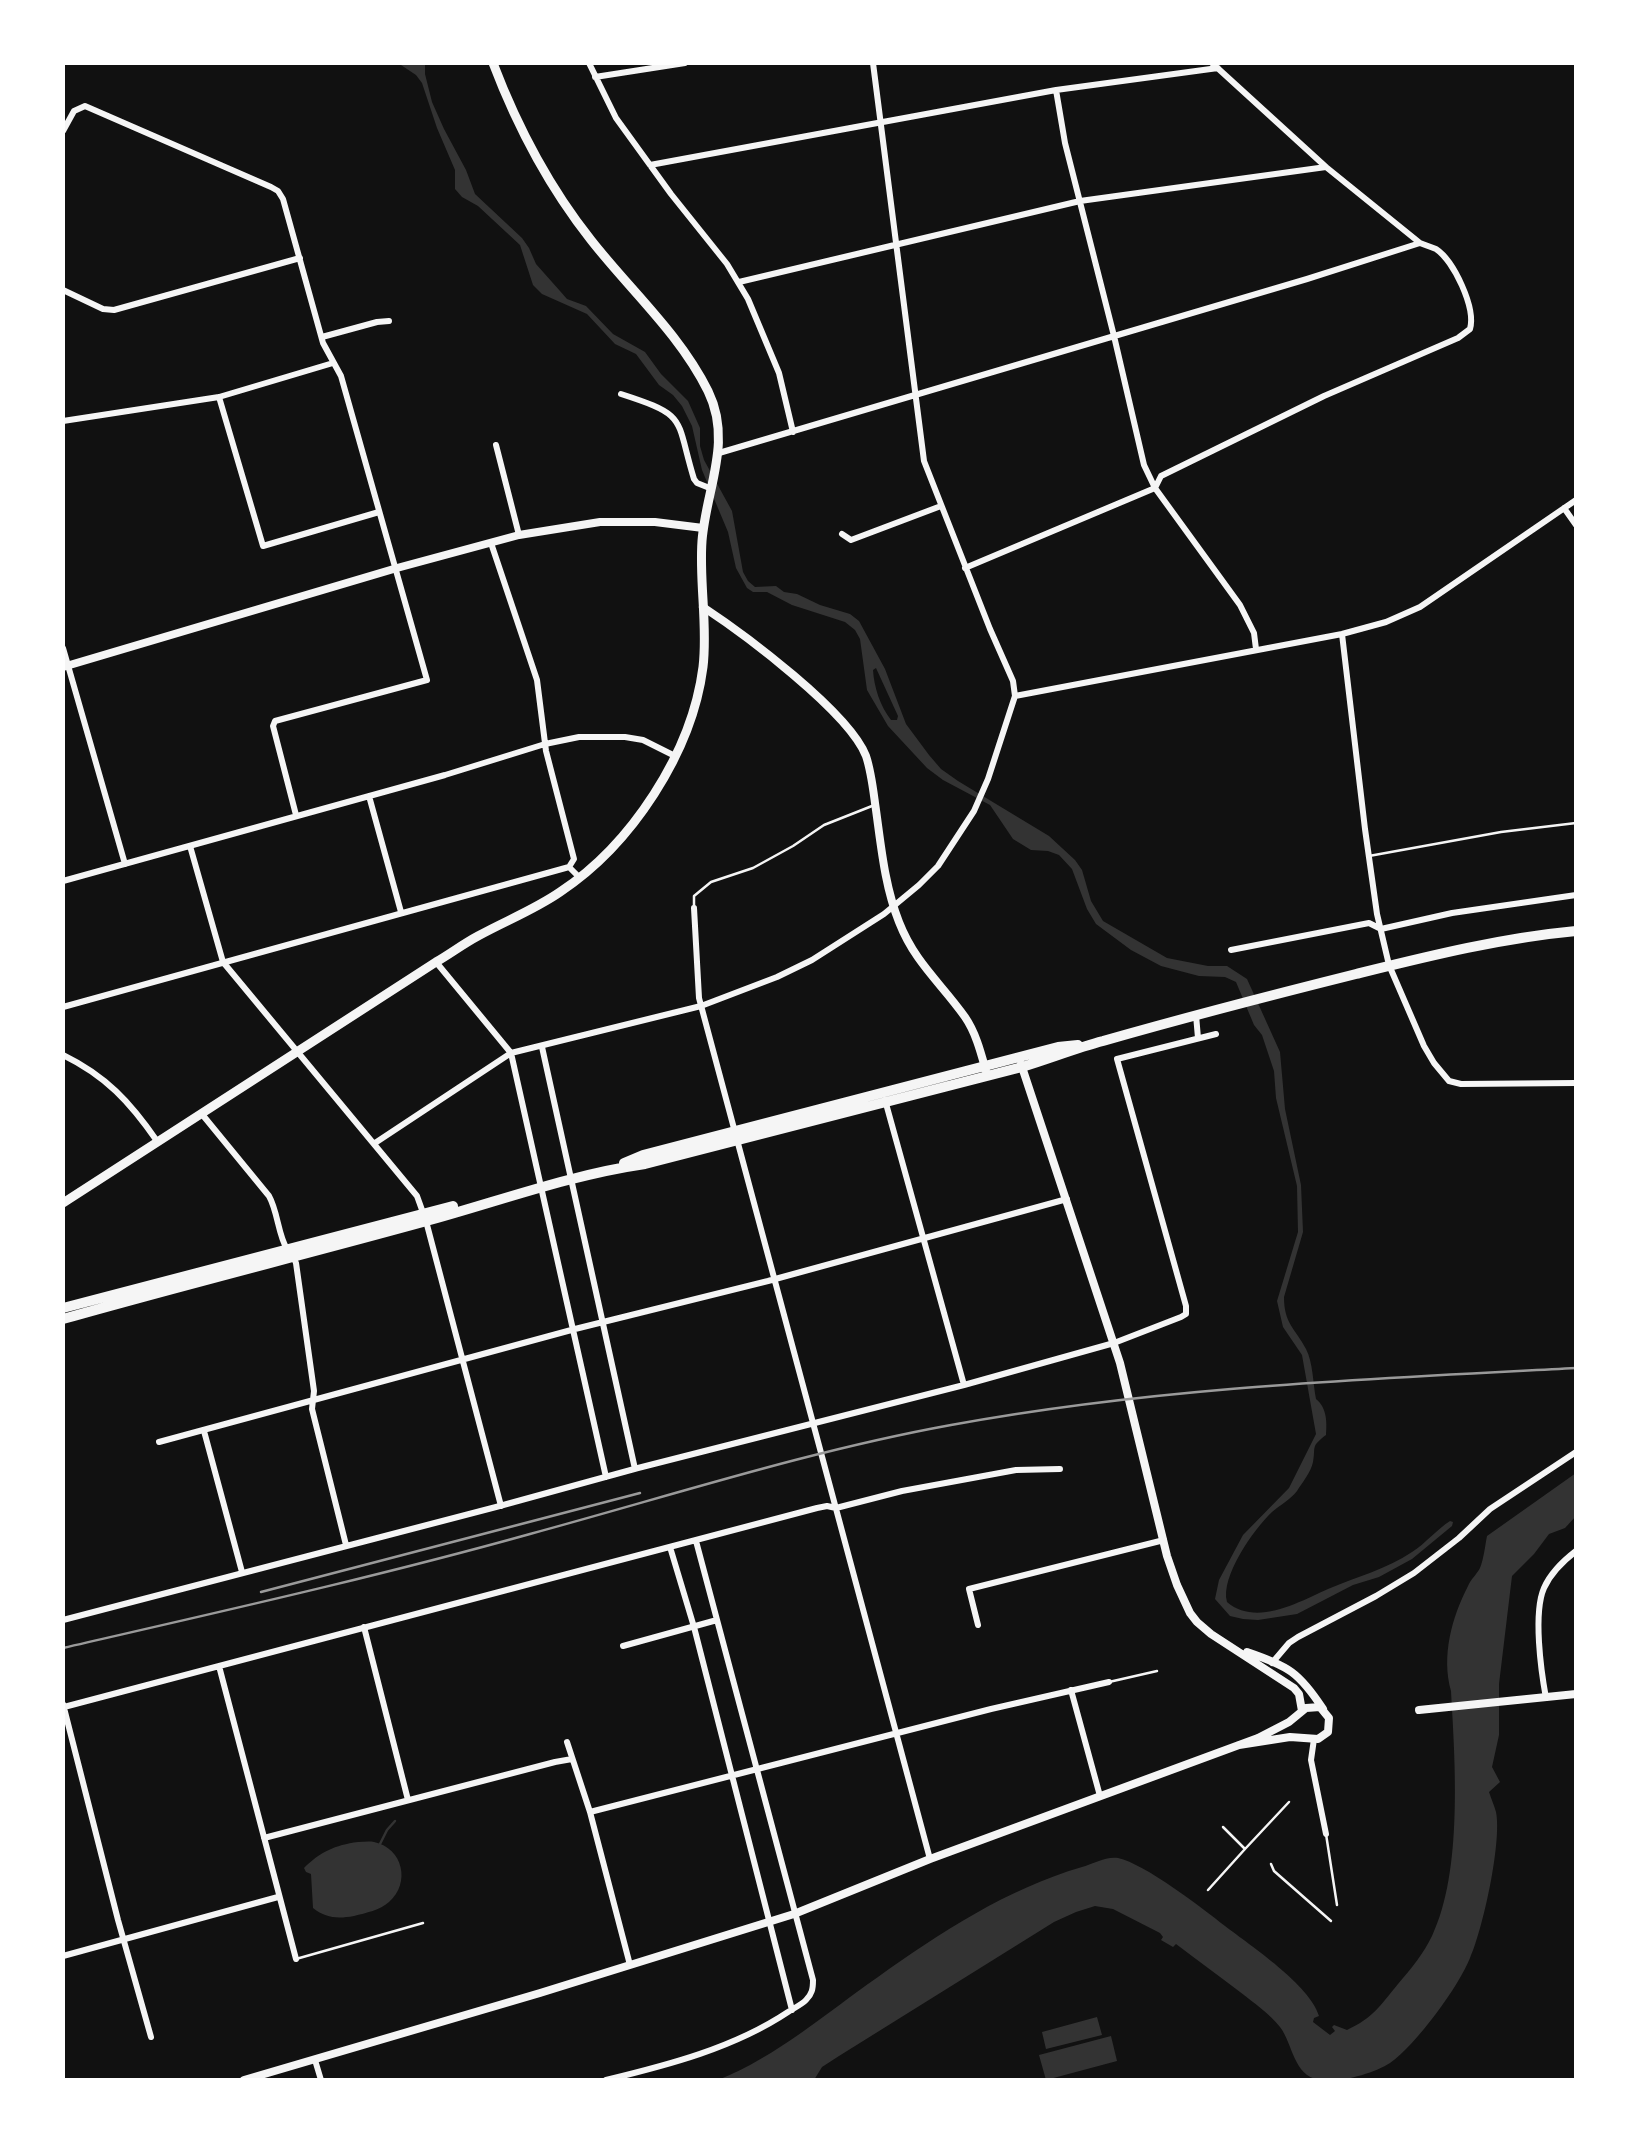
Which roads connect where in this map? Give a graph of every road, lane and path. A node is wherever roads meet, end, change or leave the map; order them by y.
1 (494, 63) edge
2 (589, 63) edge
3 (685, 63) edge
4 (873, 63) edge
5 (1215, 65) edge
6 (595, 77) junction
7 (1056, 90) junction
8 (881, 123) junction
9 (63, 131) edge
10 (650, 165) junction
11 (1326, 167) junction
12 (1080, 201) junction
13 (1420, 243) junction
14 (897, 244) junction
15 (300, 258) junction
16 (739, 282) junction
17 (63, 290) edge
18 (389, 321) dead end
19 (1114, 336) junction
20 (322, 337) junction
21 (333, 363) junction
22 (621, 394) dead end
23 (916, 396) junction
24 (219, 397) junction
25 (63, 421) edge
26 (793, 432) junction
27 (496, 445) dead end
28 (719, 453) junction
29 (1155, 488) junction
30 (712, 489) junction
31 (1576, 500) edge
32 (941, 506) junction
33 (1564, 508) junction
34 (379, 512) junction
35 (1576, 525) edge
36 (703, 528) junction
37 (842, 534) dead end
38 (519, 535) junction
39 (491, 543) junction
40 (397, 568) junction
41 (965, 568) junction
42 (703, 607) junction
43 (1342, 634) junction
44 (63, 648) edge
45 (1256, 649) junction
46 (66, 667) edge
47 (1016, 696) junction
48 (545, 744) junction
49 (675, 756) junction
50 (369, 796) junction
51 (875, 805) junction
52 (296, 815) junction
53 (1576, 823) edge
54 (190, 846) junction
55 (1369, 856) junction
56 (125, 864) junction
57 (569, 866) junction
58 (580, 878) junction
59 (63, 881) edge
60 (1576, 895) edge
61 (894, 907) junction
62 (694, 908) joint
63 (401, 912) junction
64 (1381, 929) junction
65 (1576, 931) edge
66 (1231, 950) dead end
67 (223, 962) junction
68 (436, 962) junction
69 (1389, 965) junction
70 (701, 1006) junction
71 (63, 1007) edge
72 (1196, 1015) junction
73 (1216, 1034) dead end
74 (1198, 1038) junction
75 (542, 1047) junction
76 (298, 1051) junction
77 (511, 1053) junction
78 (63, 1055) edge
79 (1021, 1062) junction
80 (986, 1071) junction
81 (1576, 1083) edge
82 (885, 1097) junction
83 (201, 1113) junction
84 (735, 1137) junction
85 (157, 1141) junction
86 (375, 1143) junction
87 (571, 1179) junction
88 (541, 1187) junction
89 (1067, 1199) junction
90 (63, 1203) edge
91 (425, 1217) junction
92 (925, 1237) junction
93 (290, 1253) junction
94 (776, 1279) junction
95 (63, 1308) edge
96 (63, 1319) edge
97 (603, 1323) junction
98 (575, 1329) junction
99 (1114, 1343) junction
100 (462, 1360) junction
101 (964, 1385) junction
102 (313, 1401) junction
103 (813, 1423) junction
104 (204, 1431) junction
105 (159, 1442) dead end
106 (1576, 1452) edge
107 (635, 1469) junction
108 (1060, 1469) dead end
109 (606, 1477) junction
110 (501, 1506) junction
111 (836, 1508) junction
112 (1164, 1540) junction
113 (696, 1541) junction
114 (346, 1545) junction
115 (670, 1547) junction
116 (1576, 1551) edge
117 (242, 1572) junction
118 (63, 1620) edge
119 (717, 1620) junction
120 (978, 1625) dead end
121 (364, 1627) junction
122 (694, 1627) junction
123 (623, 1646) dead end
124 (1237, 1649) junction
125 (1274, 1661) junction
126 (219, 1666) junction
127 (1266, 1670) junction
128 (1157, 1671) dead end
129 (1109, 1682) joint
130 (1071, 1690) junction
131 (1576, 1694) edge
132 (1546, 1698) junction
133 (63, 1706) edge
134 (1323, 1709) junction
135 (1419, 1710) dead end
136 (1300, 1713) junction
137 (895, 1734) junction
138 (1310, 1738) junction
139 (567, 1742) dead end
140 (1239, 1745) junction
141 (572, 1759) junction
142 (758, 1769) junction
143 (732, 1777) junction
144 (1100, 1796) junction
145 (408, 1800) junction
146 (1289, 1802) dead end
147 (590, 1812) junction
148 (1223, 1827) dead end
149 (1326, 1834) joint
150 (264, 1838) junction
151 (1245, 1849) junction
152 (930, 1859) junction
153 (1271, 1864) dead end
154 (1208, 1890) dead end
155 (278, 1897) junction
156 (1337, 1905) dead end
157 (794, 1914) junction
158 (1331, 1921) dead end
159 (769, 1922) junction
160 (423, 1923) dead end
161 (124, 1939) junction
162 (63, 1956) edge
163 (296, 1959) joint
164 (630, 1965) junction
165 (792, 2010) junction
166 (151, 2037) dead end
167 (315, 2060) junction
168 (244, 2080) edge
169 (321, 2080) edge
170 (606, 2080) edge

1 - 28 main road
2 - 6 street
3 - 6 street
4 - 8 street
5 - 7 street
5 - 11 street
6 - 10 street
7 - 8 street
7 - 12 street
8 - 10 street
8 - 14 street
9 - 15 street
10 - 16 street
11 - 12 street
11 - 13 street
12 - 14 street
12 - 19 street
13 - 19 street
13 - 29 street
14 - 16 street
14 - 23 street
15 - 17 street
15 - 20 street
16 - 26 street
18 - 20 street
19 - 23 street
19 - 29 street
20 - 21 street
21 - 24 street
21 - 34 street
22 - 30 street
23 - 26 street
23 - 32 street
24 - 25 street
24 - 34 street
26 - 28 street
27 - 38 street
28 - 30 main road
29 - 41 street
29 - 45 street
30 - 36 main road
31 - 33 street
32 - 37 street
32 - 41 street
33 - 35 street
33 - 43 street
34 - 40 street
36 - 38 street
36 - 42 main road
38 - 39 street
39 - 40 street
39 - 48 street
40 - 46 street
40 - 52 street
41 - 47 street
42 - 49 main road
42 - 51 street
43 - 45 street
43 - 55 street
44 - 46 street
45 - 47 street
46 - 56 street
47 - 61 street
48 - 49 street
48 - 50 street
48 - 57 street
49 - 58 main road
50 - 52 street
50 - 63 street
51 - 61 street
51 - 62 lane
52 - 54 street
53 - 55 lane
54 - 56 street
54 - 67 street
55 - 64 street
56 - 59 street
57 - 58 street
57 - 63 street
58 - 68 main road
60 - 64 street
61 - 70 street
61 - 80 street
62 - 70 street
63 - 67 street
64 - 66 street
64 - 69 street
65 - 69 highway
67 - 71 street
67 - 76 street
68 - 76 main road
68 - 77 street
69 - 72 highway
69 - 81 street
70 - 75 street
70 - 84 street
72 - 74 street
72 - 79 highway
73 - 74 street
74 - 99 street
75 - 77 street
75 - 87 street
76 - 83 main road
76 - 86 street
77 - 86 street
77 - 88 street
78 - 85 street
79 - 80 highway
79 - 89 street
80 - 82 highway
82 - 84 highway
82 - 92 street
83 - 85 main road
83 - 93 street
84 - 87 highway
84 - 94 street
85 - 90 main road
86 - 91 street
87 - 88 highway
87 - 97 street
88 - 91 highway
88 - 98 street
89 - 92 street
89 - 99 street
91 - 93 highway
91 - 100 street
92 - 94 street
92 - 101 street
93 - 95 highway
93 - 96 highway
93 - 102 street
94 - 97 street
94 - 103 street
97 - 98 street
97 - 107 street
98 - 100 street
98 - 109 street
99 - 101 street
99 - 112 street
100 - 102 street
100 - 110 street
101 - 103 street
102 - 104 street
102 - 114 street
103 - 107 street
103 - 111 street
104 - 105 street
104 - 117 street
106 - 125 street
107 - 109 street
108 - 111 street
109 - 110 street
110 - 114 street
111 - 113 street
111 - 137 street
112 - 120 street
112 - 124 street
113 - 115 street
113 - 119 street
114 - 117 street
115 - 121 street
115 - 122 street
116 - 132 street
117 - 118 street
119 - 122 street
119 - 142 street
121 - 126 street
121 - 145 street
122 - 123 street
122 - 143 street
124 - 125 street
124 - 127 street
125 - 127 street
125 - 134 street
126 - 133 street
126 - 150 street
127 - 136 street
128 - 129 lane
129 - 130 street
130 - 137 street
130 - 144 street
131 - 132 street
132 - 135 street
133 - 161 street
134 - 136 street
134 - 138 street
136 - 138 street
136 - 140 street
137 - 142 street
137 - 152 street
138 - 140 street
138 - 149 street
139 - 141 street
140 - 144 street
141 - 145 street
141 - 147 street
142 - 143 street
142 - 157 street
143 - 147 street
143 - 159 street
144 - 152 street
145 - 150 street
146 - 151 lane
147 - 164 street
148 - 151 lane
149 - 156 lane
150 - 155 street
151 - 154 lane
152 - 157 street
153 - 158 lane
155 - 161 street
155 - 163 street
157 - 159 street
157 - 165 street
159 - 164 street
159 - 165 street
160 - 163 lane
161 - 162 street
161 - 166 street
164 - 167 street
165 - 170 street
167 - 168 street
167 - 169 street

